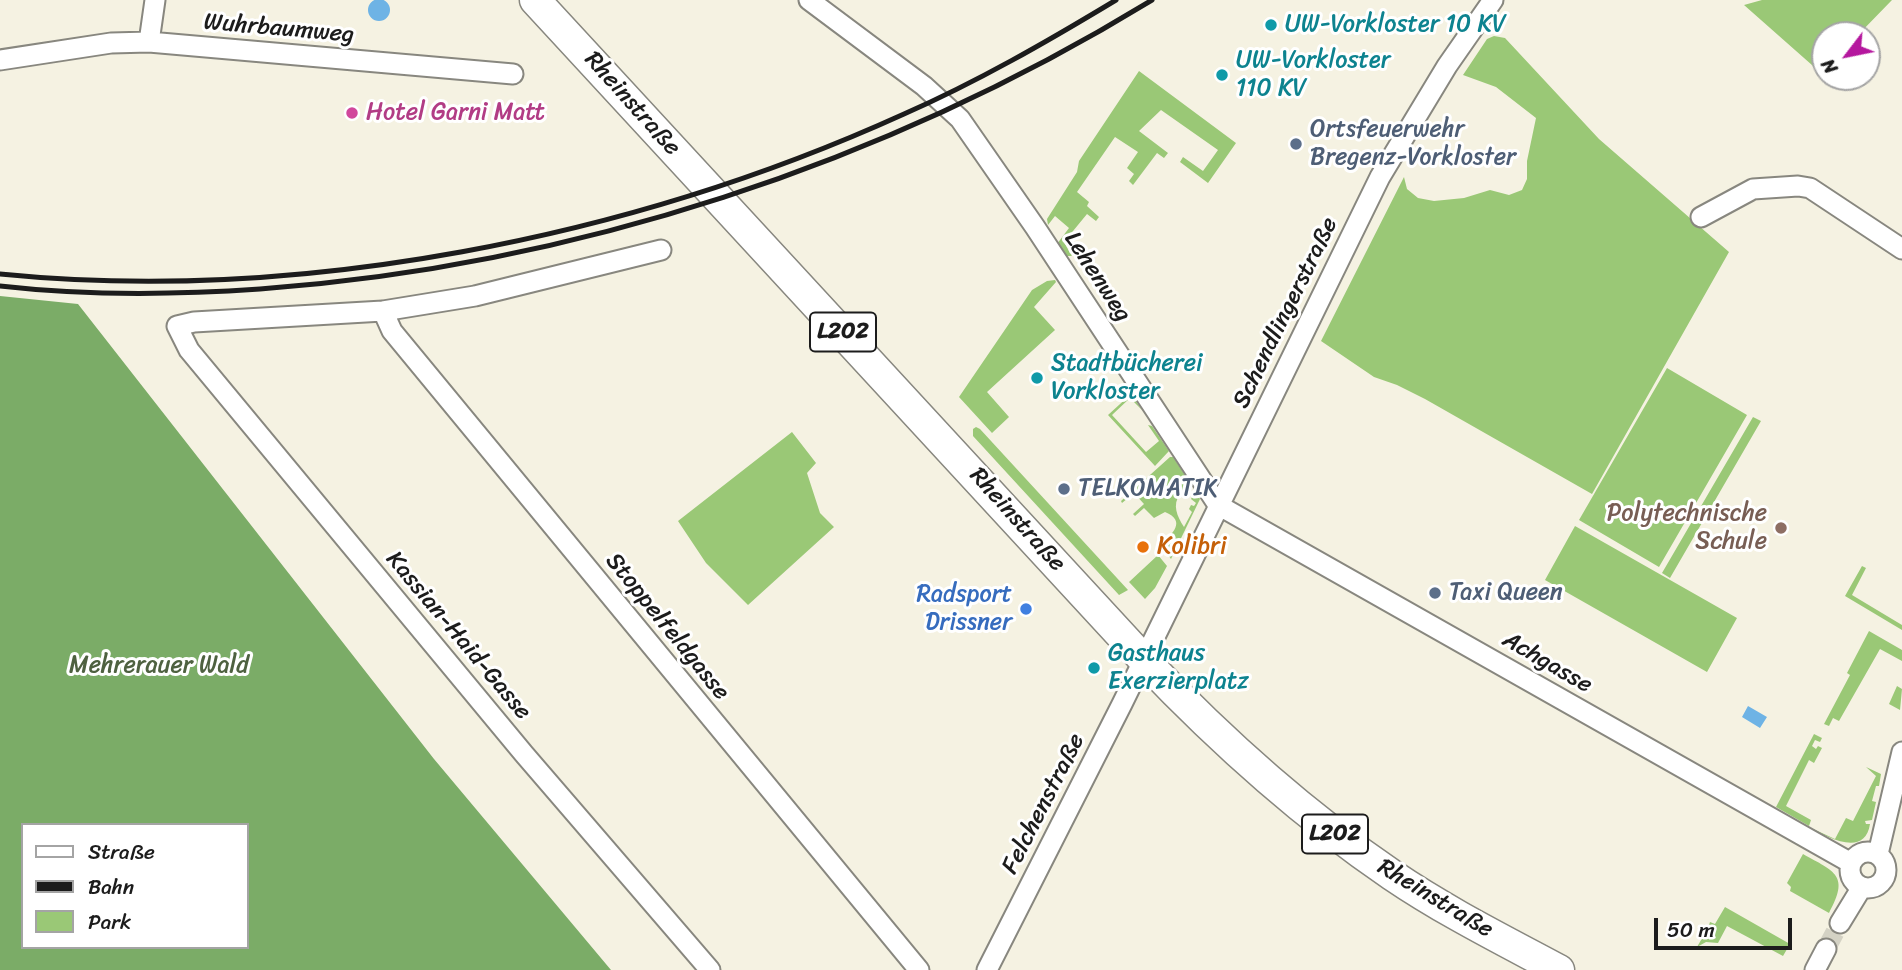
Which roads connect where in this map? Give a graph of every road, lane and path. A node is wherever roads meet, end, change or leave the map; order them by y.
1 (155, 0) edge
2 (535, 0) edge
3 (809, 0) edge
4 (1493, 0) edge
5 (149, 42) junction
6 (0, 60) edge
7 (513, 74) dead end
8 (1701, 217) dead end
9 (1902, 249) edge
10 (661, 250) dead end
11 (383, 311) junction
12 (1218, 505) junction
13 (1144, 660) junction
14 (1902, 752) edge
15 (1878, 854) junction
16 (1851, 863) junction
17 (1894, 882) edge
18 (1862, 887) junction
19 (1840, 923) tunnel mouth
20 (710, 970) edge
21 (919, 970) edge
22 (987, 970) edge
23 (1559, 970) edge

1 - 5 street
2 - 13 main road, Rheinstraße / L202
3 - 12 street, Lehenweg
4 - 12 street, Schendlingerstraße
5 - 6 street, Wuhrbaumweg
5 - 7 street, Wuhrbaumweg
8 - 9 street
10 - 11 street
11 - 20 street, Kassian-Haid-Gasse
11 - 21 street, Stoppelfeldgasse
12 - 13 street, Schendlingerstraße
12 - 16 street, Achgasse
13 - 22 street, Felchenstraße
13 - 23 main road, Rheinstraße / L202
14 - 15 street
15 - 16 street
15 - 17 street
16 - 18 street
17 - 18 street
18 - 19 street

